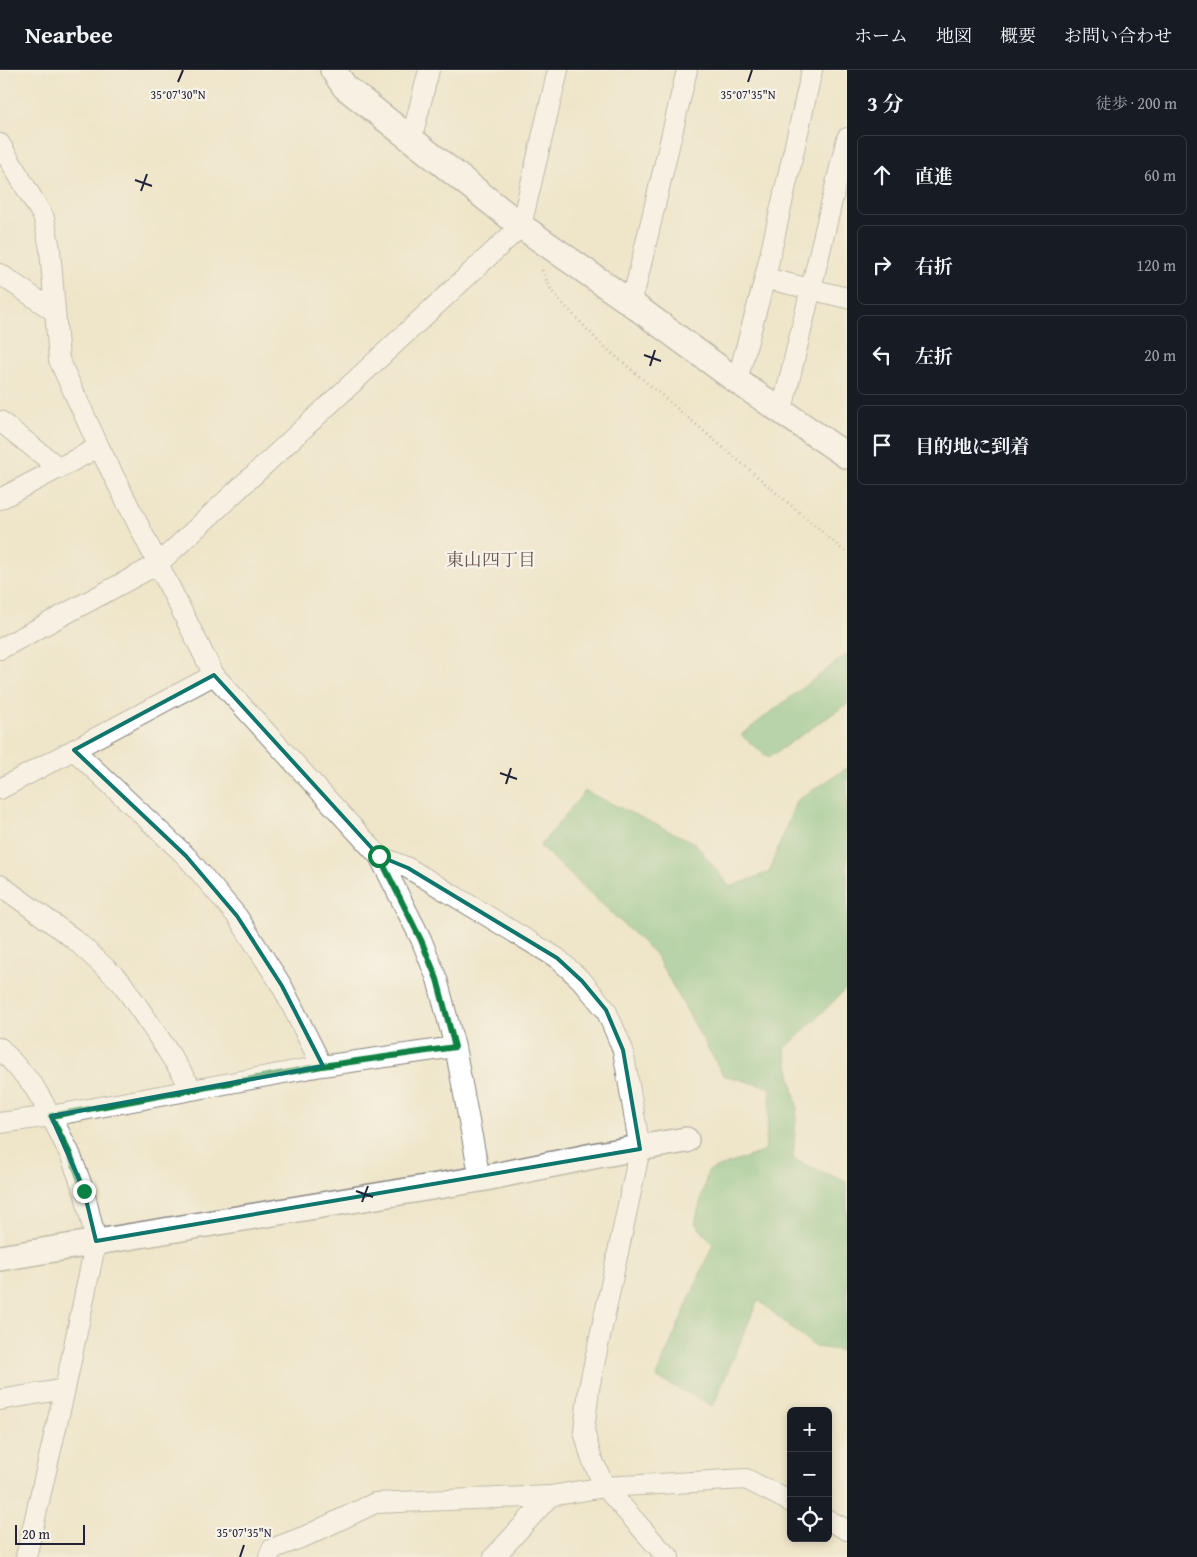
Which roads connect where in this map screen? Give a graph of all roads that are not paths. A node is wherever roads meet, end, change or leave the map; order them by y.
1 (333, 70) edge
2 (429, 70) edge
3 (558, 70) edge
4 (687, 70) edge
5 (812, 70) edge
6 (847, 138) edge
7 (410, 139) junction
8 (0, 144) edge
9 (521, 226) junction
10 (0, 274) edge
11 (764, 278) junction
12 (811, 290) junction
13 (847, 298) edge
14 (628, 301) junction
15 (55, 312) junction
16 (736, 381) junction
17 (782, 410) junction
18 (0, 421) edge
19 (99, 447) junction
20 (847, 456) edge
21 (59, 468) junction
22 (0, 499) edge
23 (158, 564) junction
24 (0, 649) edge
25 (214, 675) junction
26 (74, 750) junction
27 (0, 789) edge
28 (379, 856) junction
29 (0, 885) edge
30 (455, 1047) junction
31 (0, 1048) edge
32 (322, 1066) junction
33 (192, 1089) junction
34 (51, 1116) junction
35 (0, 1124) edge
36 (686, 1140) dead end
37 (640, 1148) junction
38 (480, 1179) junction
39 (96, 1241) junction
40 (0, 1258) edge
41 (64, 1389) junction
42 (0, 1400) edge
43 (605, 1486) junction
44 (550, 1496) junction
45 (787, 1500) edge
46 (832, 1522) edge
47 (847, 1530) edge
48 (659, 1554) edge
49 (26, 1557) edge
50 (269, 1557) edge
51 (494, 1557) edge

1 - 7 street
2 - 7 street
3 - 9 street
4 - 14 street
5 - 11 street
6 - 12 street
7 - 9 street
8 - 15 street
9 - 14 street
9 - 23 street
10 - 15 street
11 - 12 street
11 - 16 street
12 - 13 street
12 - 17 street
14 - 16 street
15 - 19 street
16 - 17 street
17 - 20 street
18 - 21 street
19 - 21 street
19 - 23 street
21 - 22 street
23 - 24 street
23 - 25 street
25 - 26 street
25 - 28 street
26 - 27 street
26 - 32 street
28 - 30 street
28 - 37 street
29 - 33 street
30 - 32 street
30 - 38 street
31 - 34 street
32 - 33 street
33 - 34 street
34 - 35 street
34 - 39 street
36 - 37 street
37 - 38 street
37 - 43 street
38 - 39 street
39 - 40 street
39 - 41 street
41 - 42 street
41 - 49 street
43 - 44 street
43 - 45 street
43 - 48 street
44 - 50 street
44 - 51 street
46 - 47 street

